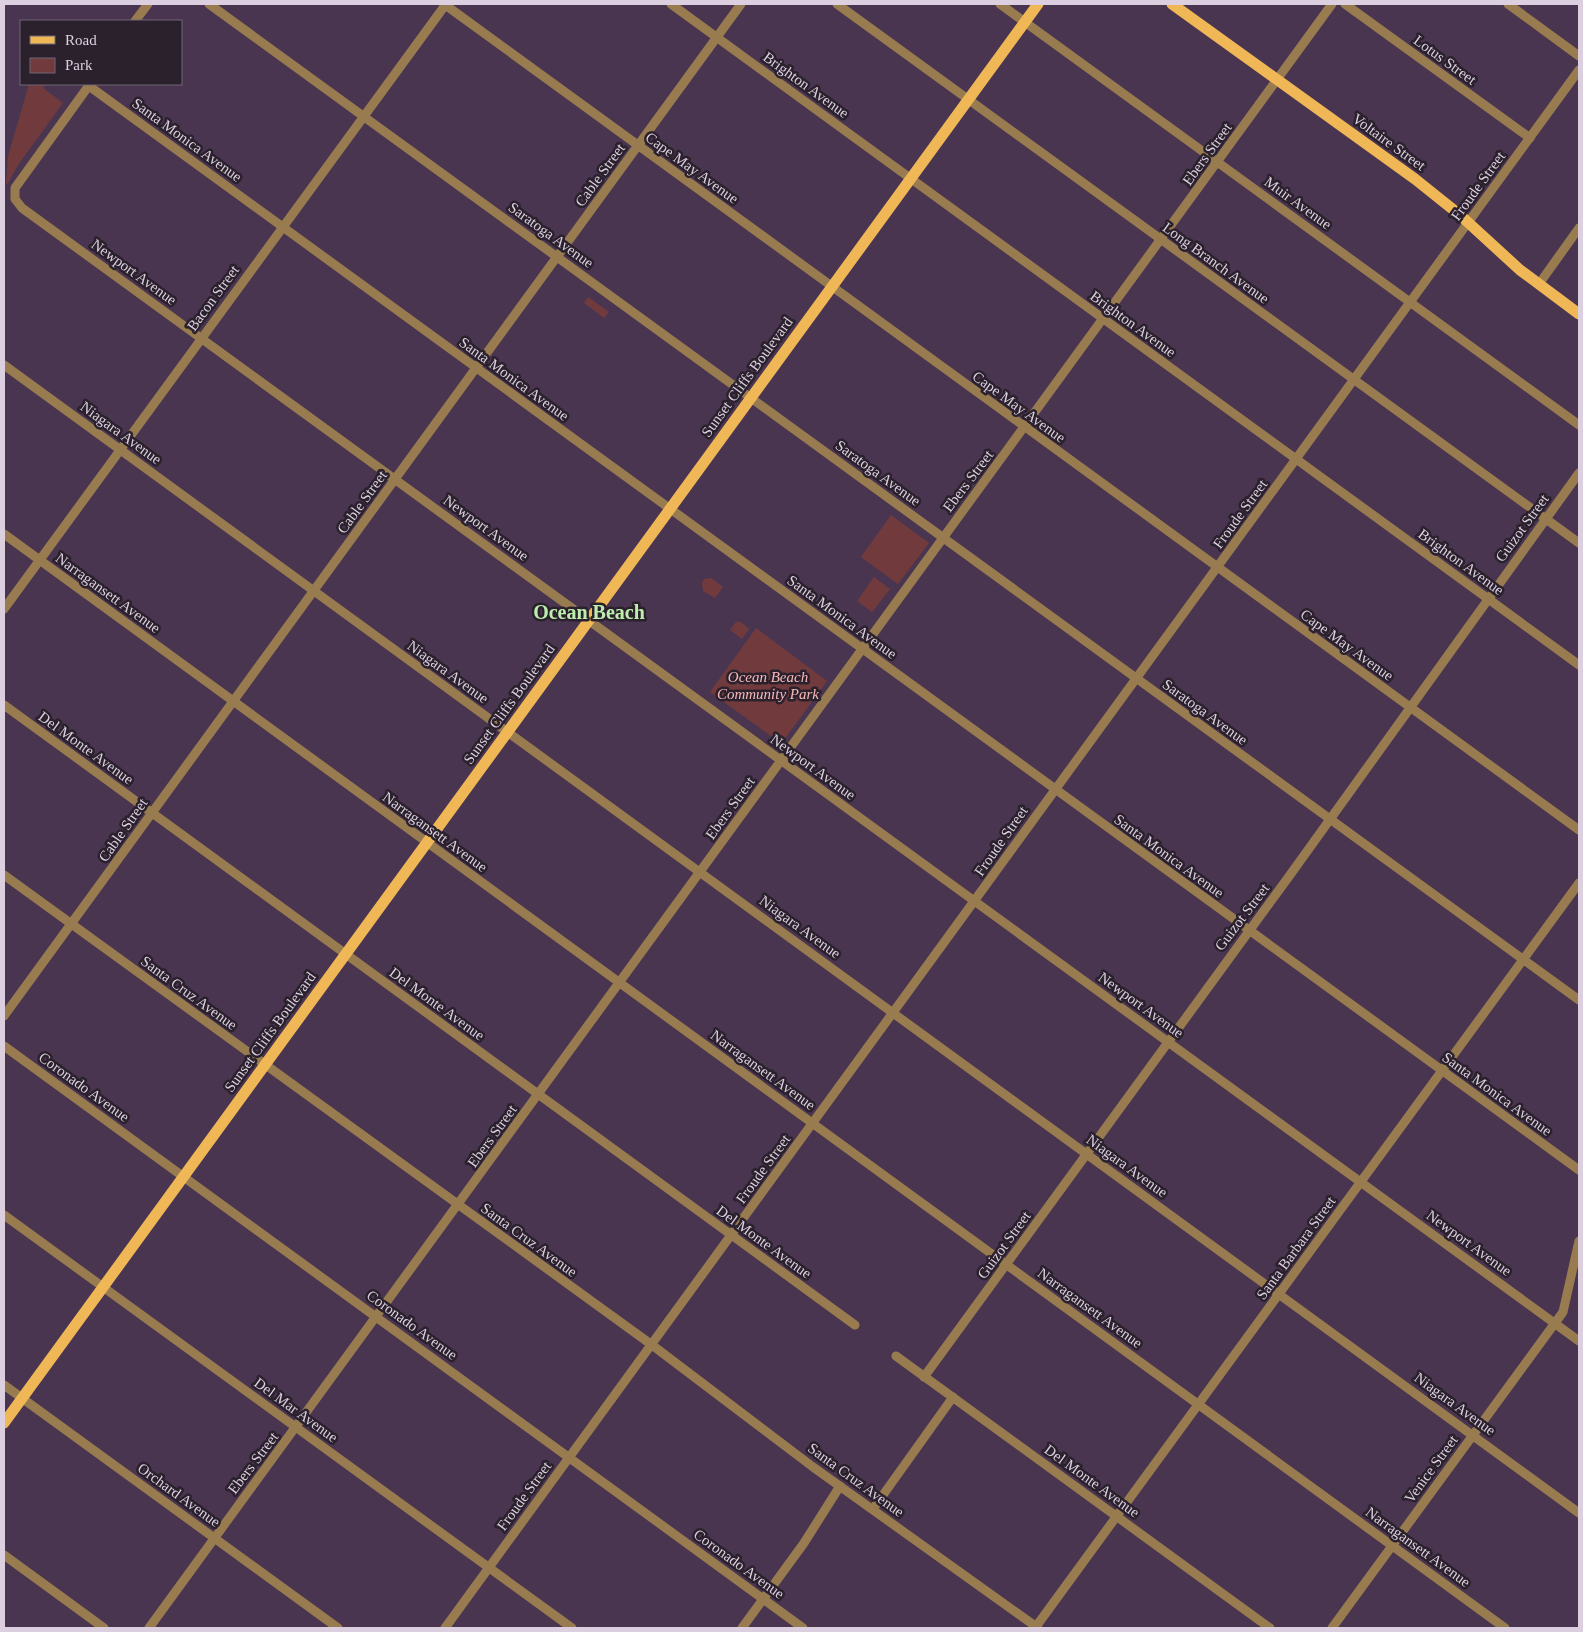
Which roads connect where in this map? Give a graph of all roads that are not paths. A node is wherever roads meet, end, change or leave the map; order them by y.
1 (148, 4) edge
2 (209, 4) edge
3 (445, 4) edge
4 (671, 4) edge
5 (741, 4) edge
6 (837, 4) edge
7 (1000, 4) edge
8 (1038, 4) edge
9 (1172, 4) edge
10 (1332, 4) edge
11 (1345, 4) edge
12 (1508, 4) edge
13 (137, 20) edge
14 (1025, 22) junction
15 (717, 37) junction
16 (1579, 56) edge
17 (1579, 70) edge
18 (1278, 79) junction
19 (89, 85) edge
20 (968, 99) junction
21 (364, 116) junction
22 (1530, 138) junction
23 (638, 146) junction
24 (1218, 162) junction
25 (910, 178) junction
26 (1468, 222) junction
27 (283, 227) junction
28 (1579, 228) edge
29 (1161, 239) junction
30 (557, 256) junction
31 (1538, 284) junction
32 (832, 286) junction
33 (1411, 302) junction
34 (1579, 314) edge
35 (1103, 319) junction
36 (201, 338) junction
37 (4, 365) edge
38 (476, 368) junction
39 (1354, 380) junction
40 (750, 398) junction
41 (1579, 425) edge
42 (1025, 428) junction
43 (120, 450) junction
44 (1296, 461) junction
45 (1579, 473) edge
46 (395, 479) junction
47 (669, 509) junction
48 (1546, 519) junction
49 (4, 534) edge
50 (943, 537) junction
51 (1579, 544) edge
52 (39, 560) junction
53 (1218, 569) junction
54 (314, 591) junction
55 (1489, 599) junction
56 (4, 609) edge
57 (588, 619) junction
58 (862, 649) junction
59 (1579, 665) edge
60 (1136, 679) junction
61 (233, 702) junction
62 (4, 705) edge
63 (1411, 708) junction
64 (507, 731) junction
65 (781, 761) junction
66 (1055, 790) junction
67 (152, 812) junction
68 (1329, 819) junction
69 (1579, 830) edge
70 (426, 843) junction
71 (699, 872) junction
72 (4, 875) edge
73 (1579, 883) edge
74 (975, 901) junction
75 (71, 924) junction
76 (1249, 930) junction
77 (346, 954) junction
78 (1524, 960) junction
79 (619, 983) junction
80 (1579, 1000) edge
81 (894, 1012) junction
82 (4, 1016) edge
83 (1168, 1042) junction
84 (4, 1046) edge
85 (264, 1065) junction
86 (1443, 1072) junction
87 (538, 1094) junction
88 (812, 1123) junction
89 (1086, 1153) junction
90 (1579, 1170) edge
91 (184, 1176) junction
92 (1361, 1181) junction
93 (458, 1206) junction
94 (4, 1216) edge
95 (731, 1235) junction
96 (1579, 1241) edge
97 (1006, 1264) junction
98 (103, 1287) junction
99 (1280, 1293) junction
100 (376, 1316) junction
101 (1555, 1323) junction
102 (855, 1325) dead end
103 (1579, 1341) edge
104 (652, 1345) junction
105 (896, 1356) dead end
106 (924, 1377) junction
107 (4, 1385) edge
108 (953, 1397) junction
109 (22, 1398) junction
110 (1199, 1405) junction
111 (4, 1423) edge
112 (297, 1428) junction
113 (1473, 1435) junction
114 (569, 1456) junction
115 (840, 1486) junction
116 (873, 1509) junction
117 (1579, 1513) edge
118 (1118, 1517) junction
119 (214, 1538) junction
120 (1393, 1545) junction
121 (4, 1555) edge
122 (489, 1568) junction
123 (763, 1599) junction
124 (104, 1628) edge
125 (149, 1628) edge
126 (338, 1628) edge
127 (445, 1628) edge
128 (572, 1628) edge
129 (742, 1628) edge
130 (803, 1628) edge
131 (1036, 1628) edge
132 (1270, 1628) edge
133 (1332, 1628) edge
134 (1505, 1628) edge

1 - 13 street
2 - 21 street, Saratoga Avenue
3 - 21 street, Bacon Street
3 - 23 street, Cape May Avenue
4 - 15 street, Brighton Avenue
5 - 15 street, Cable Street
6 - 20 street, Long Branch Avenue
7 - 14 street, Muir Avenue
8 - 14 main road, Sunset Cliffs Boulevard
9 - 18 main road, Voltaire Street
10 - 18 street, Ebers Street
11 - 22 street, Lotus Street
12 - 16 street
14 - 20 main road, Sunset Cliffs Boulevard
14 - 24 street, Muir Avenue
15 - 23 street, Cable Street
15 - 25 street, Brighton Avenue
17 - 22 street, Froude Street
18 - 24 street, Ebers Street
18 - 26 main road, Voltaire Street
19 - 27 street, Santa Monica Avenue
19 - 36 street, Newport Avenue
20 - 25 main road, Sunset Cliffs Boulevard
20 - 29 street, Long Branch Avenue
21 - 27 street, Bacon Street
21 - 30 street, Saratoga Avenue
22 - 26 street, Froude Street
23 - 30 street, Cable Street
23 - 32 street, Cape May Avenue
24 - 29 street, Ebers Street
24 - 33 street, Muir Avenue
25 - 32 main road, Sunset Cliffs Boulevard
25 - 35 street, Brighton Avenue
26 - 31 main road, Voltaire Street
26 - 33 street, Froude Street
27 - 36 street, Bacon Street
27 - 38 street, Santa Monica Avenue
28 - 31 street
29 - 35 street, Ebers Street
29 - 39 street, Long Branch Avenue
30 - 38 street, Cable Street
30 - 40 street, Saratoga Avenue
31 - 34 main road, Voltaire Street
32 - 40 main road, Sunset Cliffs Boulevard
32 - 42 street, Cape May Avenue
33 - 39 street, Froude Street
33 - 41 street, Muir Avenue
35 - 42 street, Ebers Street
35 - 44 street, Brighton Avenue
36 - 43 street, Bacon Street
36 - 46 street, Newport Avenue
37 - 43 street, Niagara Avenue
38 - 46 street, Cable Street
38 - 47 street, Santa Monica Avenue
39 - 44 street, Froude Street
39 - 48 street, Long Branch Avenue
40 - 47 main road, Sunset Cliffs Boulevard
40 - 50 street, Saratoga Avenue
42 - 50 street, Ebers Street
42 - 53 street, Cape May Avenue
43 - 52 street, Bacon Street
43 - 54 street, Niagara Avenue
44 - 53 street, Froude Street
44 - 55 street, Brighton Avenue
45 - 48 street, Guizot Street
46 - 54 street, Cable Street
46 - 57 street, Newport Avenue
47 - 57 main road, Sunset Cliffs Boulevard
47 - 58 street, Santa Monica Avenue
48 - 51 street, Long Branch Avenue
48 - 55 street, Guizot Street
49 - 52 street, Narragansett Avenue
50 - 58 street, Ebers Street
50 - 60 street, Saratoga Avenue
52 - 56 street, Bacon Street
52 - 61 street, Narragansett Avenue
53 - 60 street, Froude Street
53 - 63 street, Cape May Avenue
54 - 61 street, Cable Street
54 - 64 street, Niagara Avenue
55 - 59 street, Brighton Avenue
55 - 63 street, Guizot Street
57 - 64 main road, Sunset Cliffs Boulevard
57 - 65 street, Newport Avenue
58 - 65 street, Ebers Street
58 - 66 street, Santa Monica Avenue
60 - 66 street, Froude Street
60 - 68 street, Saratoga Avenue
61 - 67 street, Cable Street
61 - 70 street, Narragansett Avenue
62 - 67 street, Del Monte Avenue
63 - 68 street, Guizot Street
63 - 69 street, Cape May Avenue
64 - 70 main road, Sunset Cliffs Boulevard
64 - 71 street, Niagara Avenue
65 - 71 street, Ebers Street
65 - 74 street, Newport Avenue
66 - 74 street, Froude Street
66 - 76 street, Santa Monica Avenue
67 - 75 street, Cable Street
67 - 77 street, Del Monte Avenue
68 - 76 street, Guizot Street
68 - 78 street, Saratoga Avenue
70 - 77 main road, Sunset Cliffs Boulevard
70 - 79 street, Narragansett Avenue
71 - 79 street, Ebers Street
71 - 81 street, Niagara Avenue
72 - 75 street, Santa Cruz Avenue
73 - 78 street, Santa Barbara Street
74 - 81 street, Froude Street
74 - 83 street, Newport Avenue
75 - 82 street, Cable Street
75 - 85 street, Santa Cruz Avenue
76 - 83 street, Guizot Street
76 - 86 street, Santa Monica Avenue
77 - 85 main road, Sunset Cliffs Boulevard
77 - 87 street, Del Monte Avenue
78 - 80 street, Saratoga Avenue
78 - 86 street, Santa Barbara Street
79 - 87 street, Ebers Street
79 - 88 street, Narragansett Avenue
81 - 88 street, Froude Street
81 - 89 street, Niagara Avenue
83 - 89 street, Guizot Street
83 - 92 street, Newport Avenue
84 - 91 street, Coronado Avenue
85 - 91 main road, Sunset Cliffs Boulevard
85 - 93 street, Santa Cruz Avenue
86 - 90 street, Santa Monica Avenue
86 - 92 street, Santa Barbara Street
87 - 93 street, Ebers Street
87 - 95 street, Del Monte Avenue
88 - 95 street, Froude Street
88 - 97 street, Narragansett Avenue
89 - 97 street, Guizot Street
89 - 99 street, Niagara Avenue
91 - 98 main road, Sunset Cliffs Boulevard
91 - 100 street, Coronado Avenue
92 - 99 street, Santa Barbara Street
92 - 101 street, Newport Avenue
93 - 100 street, Ebers Street
93 - 104 street, Santa Cruz Avenue
94 - 98 street, Del Mar Avenue
95 - 102 street, Del Monte Avenue
95 - 104 street, Froude Street
96 - 101 street, Venice Street
97 - 106 street, Guizot Street
97 - 110 street, Narragansett Avenue
98 - 109 main road, Sunset Cliffs Boulevard
98 - 112 street, Del Mar Avenue
99 - 110 street, Santa Barbara Street
99 - 113 street, Niagara Avenue
100 - 112 street, Ebers Street
100 - 114 street, Coronado Avenue
101 - 103 street, Newport Avenue
101 - 113 street, Venice Street
104 - 114 street, Froude Street
104 - 115 street, Santa Cruz Avenue
105 - 106 street, Del Monte Avenue
106 - 108 street, Del Monte Avenue
107 - 109 street, Orchard Avenue
108 - 116 street
108 - 118 street, Del Monte Avenue
109 - 111 main road, Sunset Cliffs Boulevard
109 - 119 street, Orchard Avenue
110 - 118 street, Santa Barbara Street
110 - 120 street, Narragansett Avenue
112 - 119 street, Ebers Street
112 - 122 street, Del Mar Avenue
113 - 117 street, Niagara Avenue
113 - 120 street, Venice Street
114 - 122 street, Froude Street
114 - 123 street, Coronado Avenue
115 - 116 street, Santa Cruz Avenue
115 - 123 street
116 - 131 street, Santa Cruz Avenue
118 - 131 street, Santa Barbara Street
118 - 132 street, Del Monte Avenue
119 - 125 street, Ebers Street
119 - 126 street, Orchard Avenue
120 - 133 street, Venice Street
120 - 134 street, Narragansett Avenue
121 - 124 street
122 - 127 street, Froude Street
122 - 128 street, Del Mar Avenue
123 - 129 street
123 - 130 street, Coronado Avenue

